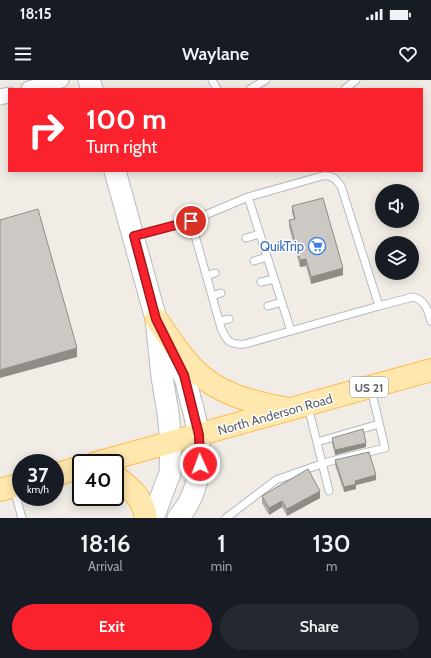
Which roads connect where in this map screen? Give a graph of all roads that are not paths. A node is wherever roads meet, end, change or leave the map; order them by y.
1 (61, 80) edge
2 (266, 80) edge
3 (356, 80) edge
4 (33, 88) edge
5 (252, 88) edge
6 (345, 88) edge
7 (115, 172) edge
8 (248, 197) junction
9 (191, 221) junction
10 (260, 234) junction
11 (134, 236) junction
12 (246, 238) dead end
13 (208, 250) dead end
14 (200, 253) junction
15 (267, 257) junction
16 (254, 261) dead end
17 (215, 273) dead end
18 (206, 276) junction
19 (274, 279) junction
20 (261, 282) dead end
21 (221, 293) dead end
22 (212, 296) junction
23 (282, 302) junction
24 (268, 306) dead end
25 (379, 306) junction
26 (156, 319) junction
27 (229, 319) dead end
28 (219, 321) junction
29 (431, 321) edge
30 (291, 331) junction
31 (431, 370) edge
32 (370, 387) junction
33 (299, 407) junction
34 (379, 424) junction
35 (199, 435) junction
36 (317, 442) junction
37 (171, 443) junction
38 (124, 456) edge
39 (322, 463) junction
40 (124, 483) edge
41 (329, 491) dead end
42 (18, 506) edge
43 (183, 515) edge
44 (22, 518) edge
45 (146, 518) edge
46 (153, 518) edge
47 (226, 518) edge

1 - 4 street
2 - 5 lane
3 - 6 lane
7 - 11 street
8 - 9 lane
8 - 10 lane
8 - 25 lane
9 - 11 lane
9 - 14 lane
10 - 12 lane
10 - 15 lane
11 - 26 street
13 - 14 lane
14 - 18 lane
15 - 16 lane
15 - 19 lane
17 - 18 lane
18 - 22 lane
19 - 20 lane
19 - 23 lane
21 - 22 lane
22 - 28 lane
23 - 24 lane
23 - 30 lane
25 - 29 lane
25 - 30 lane
26 - 33 main road
26 - 35 street
26 - 37 street
27 - 28 lane
28 - 30 lane
31 - 32 main road, North Anderson Road / US 21
32 - 33 main road, North Anderson Road / US 21
32 - 34 lane
33 - 35 main road, North Anderson Road / US 21
33 - 36 lane
34 - 36 lane
34 - 39 lane
35 - 37 main road, North Anderson Road / US 21
35 - 43 street
36 - 39 lane
37 - 38 main road, North Anderson Road / US 21
37 - 46 street
39 - 41 lane
39 - 47 lane
40 - 45 main road
42 - 44 lane

